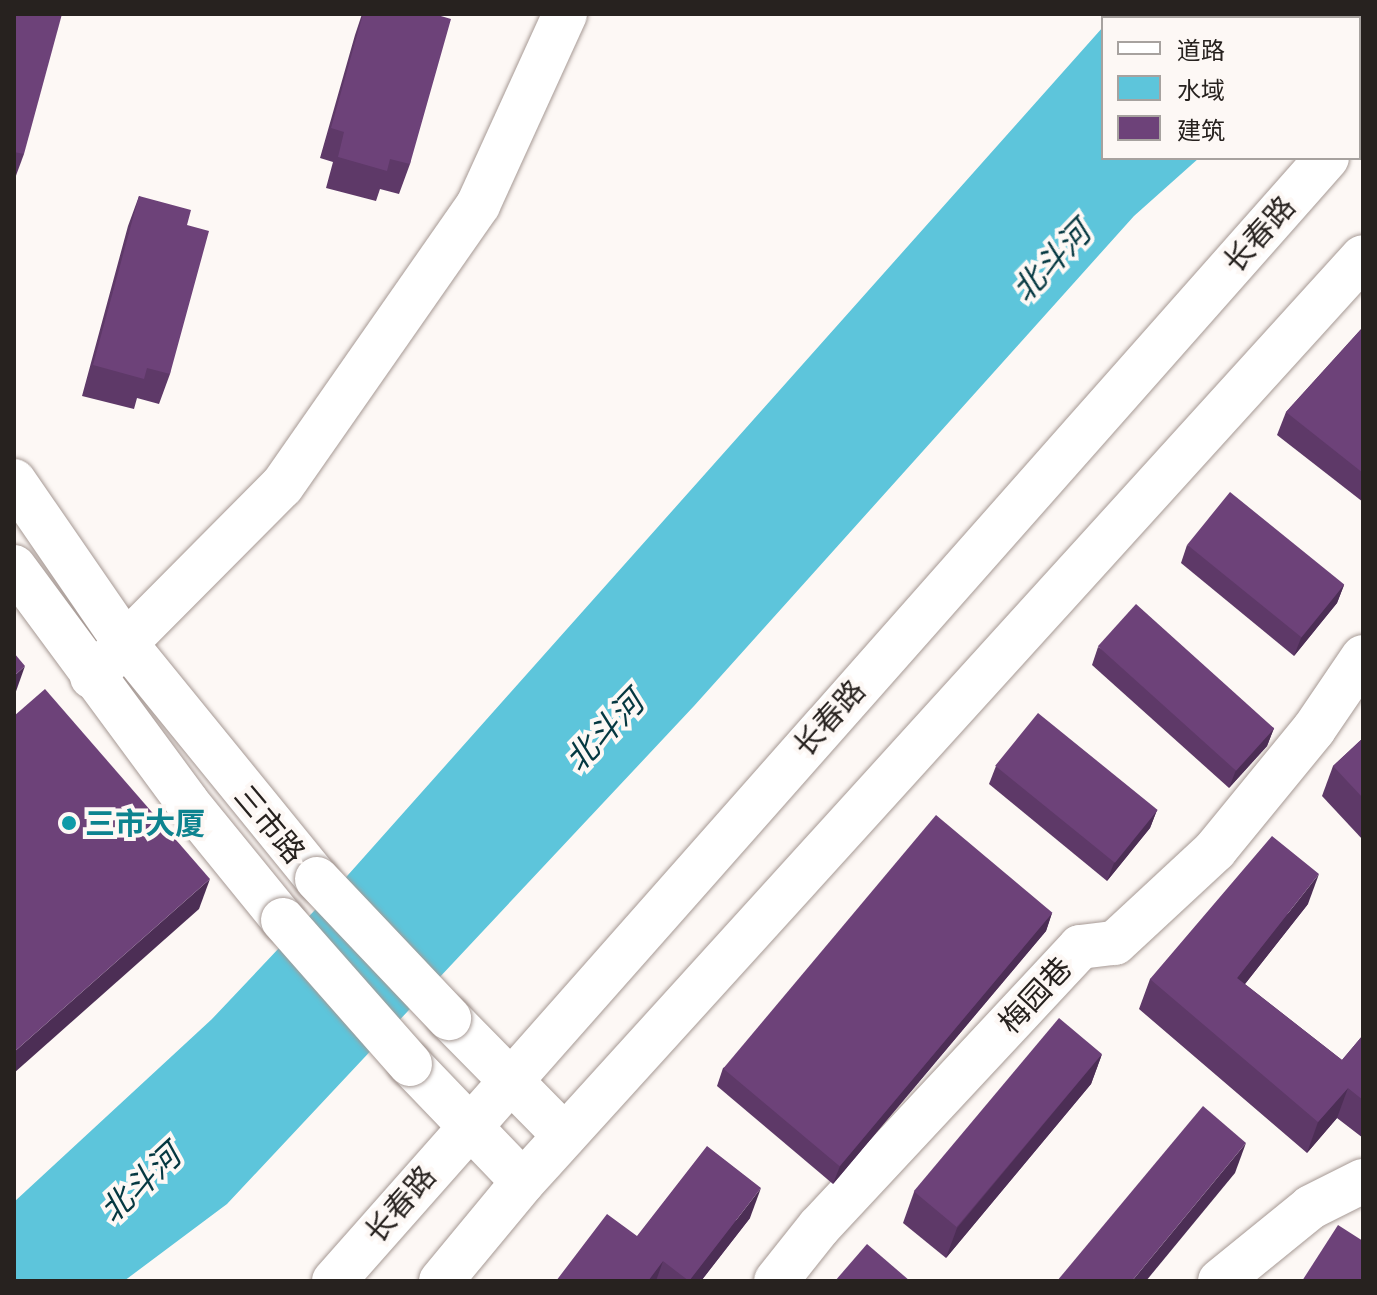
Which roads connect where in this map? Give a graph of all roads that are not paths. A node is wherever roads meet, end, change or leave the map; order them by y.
1 (565, 14) edge
2 (1325, 160) edge
3 (1363, 257) edge
4 (14, 481) edge
5 (14, 567) edge
6 (126, 644) junction
7 (1363, 657) edge
8 (92, 677) junction
9 (508, 1080) junction
10 (466, 1127) junction
11 (565, 1136) junction
12 (1363, 1181) edge
13 (523, 1182) junction
14 (334, 1281) edge
15 (441, 1281) edge
16 (776, 1281) edge
17 (1220, 1281) edge

1 - 6 street
2 - 9 street, 长春路
3 - 11 street
4 - 6 street, 三市路
5 - 8 street, 三市路
6 - 8 street
6 - 9 street, 三市路, bridge
7 - 16 street, 梅园巷
8 - 10 street, 三市路, bridge
9 - 10 street, 长春路
9 - 11 street, 三市路
10 - 13 street, 三市路
10 - 14 street, 长春路
11 - 13 street
12 - 17 street
13 - 15 street

